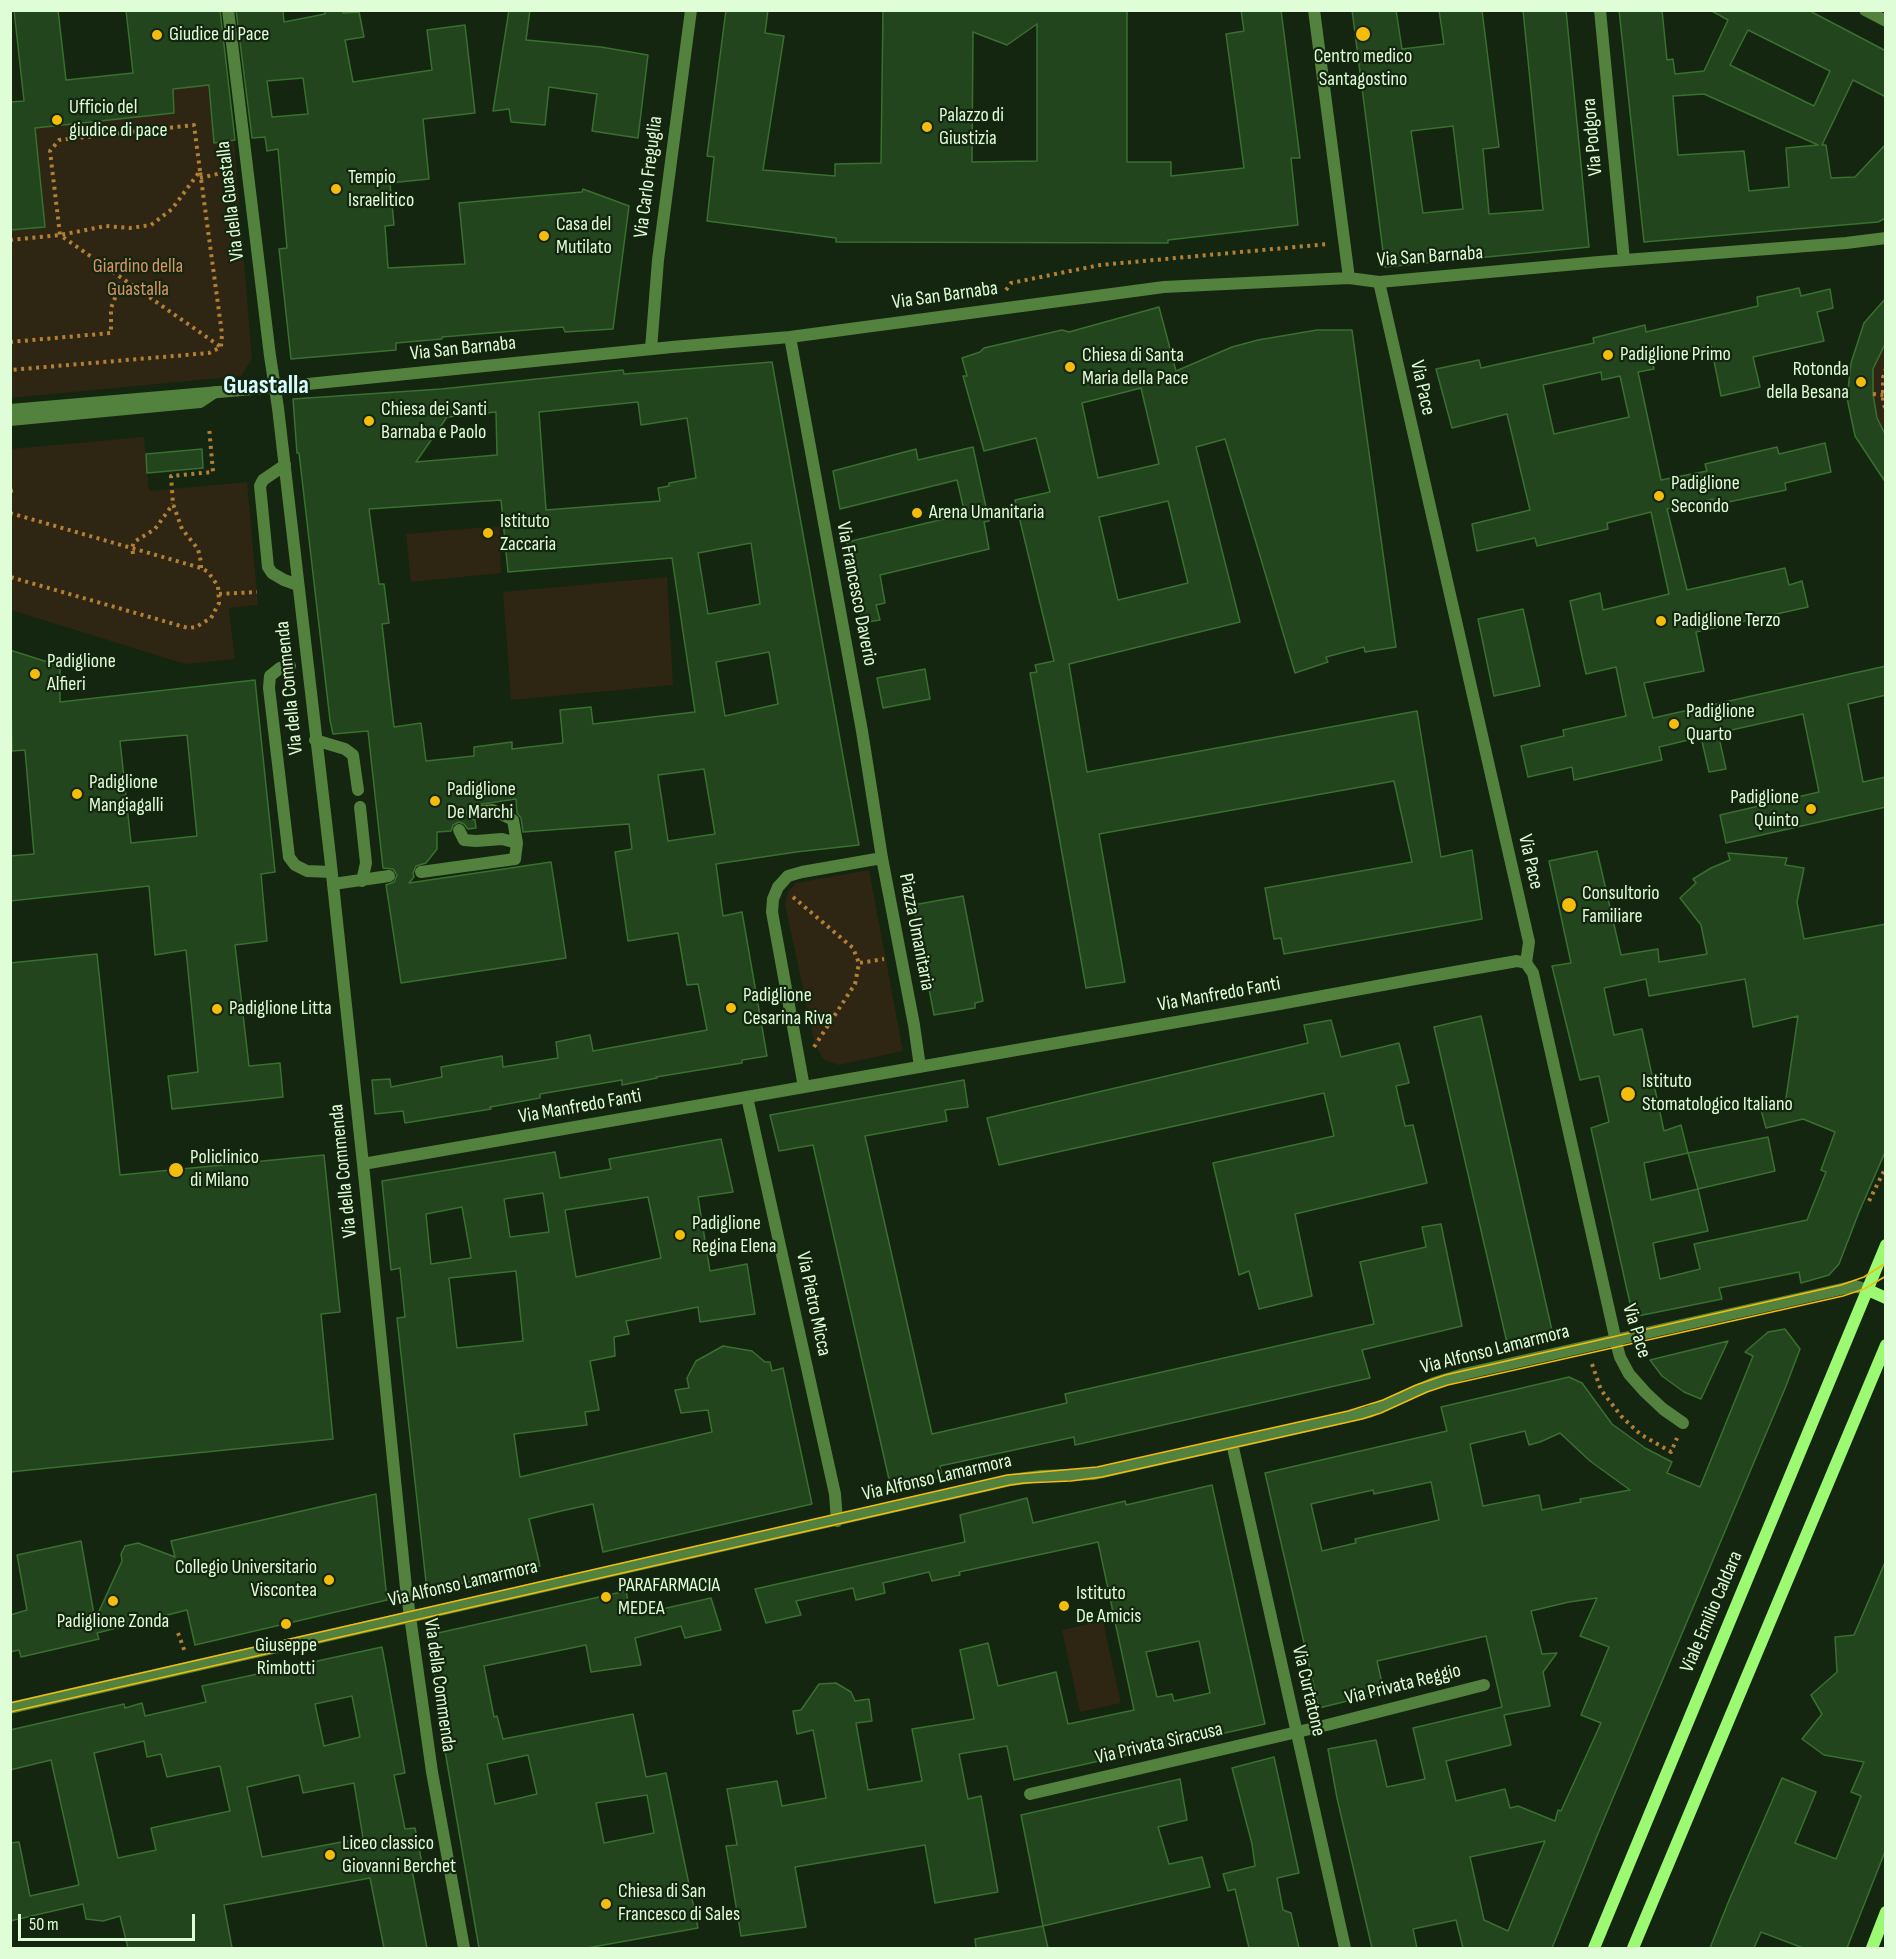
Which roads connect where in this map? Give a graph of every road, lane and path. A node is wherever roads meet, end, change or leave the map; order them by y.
1 (228, 10) edge
2 (691, 10) edge
3 (1314, 10) edge
4 (1600, 10) edge
5 (1865, 10) edge
6 (1886, 21) edge
7 (237, 170) dead end
8 (200, 171) junction
9 (200, 178) junction
10 (60, 235) junction
11 (1886, 238) edge
12 (10, 240) edge
13 (1329, 244) dead end
14 (1624, 260) junction
15 (1350, 278) junction
16 (122, 280) junction
17 (1379, 282) junction
18 (1005, 291) dead end
19 (790, 337) junction
20 (10, 342) edge
21 (221, 347) junction
22 (651, 349) junction
23 (1886, 368) edge
24 (10, 370) edge
25 (275, 387) junction
26 (215, 392) junction
27 (1873, 394) dead end
28 (1884, 395) edge
29 (10, 410) edge
30 (1886, 410) edge
31 (10, 420) edge
32 (209, 427) dead end
33 (285, 465) junction
34 (173, 504) junction
35 (10, 513) edge
36 (132, 548) junction
37 (133, 554) dead end
38 (201, 568) junction
39 (10, 577) edge
40 (298, 585) junction
41 (257, 592) dead end
42 (219, 594) junction
43 (290, 666) dead end
44 (315, 740) junction
45 (358, 790) dead end
46 (360, 807) dead end
47 (474, 812) dead end
48 (459, 830) dead end
49 (517, 843) junction
50 (882, 858) junction
51 (421, 872) dead end
52 (389, 876) dead end
53 (332, 878) junction
54 (362, 881) junction
55 (788, 892) dead end
56 (893, 957) dead end
57 (859, 963) junction
58 (1526, 963) junction
59 (812, 1050) dead end
60 (920, 1066) junction
61 (804, 1087) junction
62 (747, 1097) junction
63 (363, 1164) junction
64 (1886, 1167) edge
65 (1869, 1201) dead end
66 (1886, 1245) edge
67 (1868, 1290) junction
68 (1886, 1298) edge
69 (1617, 1340) junction
70 (1886, 1345) edge
71 (1592, 1364) dead end
72 (1683, 1423) joint
73 (1232, 1443) junction
74 (837, 1521) junction
75 (410, 1616) junction
76 (178, 1633) dead end
77 (185, 1653) dead end
78 (1484, 1685) dead end
79 (10, 1708) edge
80 (1297, 1732) junction
81 (1030, 1794) dead end
82 (1886, 1912) edge
83 (464, 1948) edge
84 (1345, 1948) edge
85 (1594, 1948) edge
86 (1633, 1948) edge
87 (1872, 1948) edge

1 - 25 street, Via della Guastalla
2 - 22 street, Via Carlo Freguglia
3 - 15 street
4 - 14 street, Via Podgora
5 - 6 street
7 - 9 path
8 - 9 path
8 - 10 path
8 - 10 path
9 - 21 path
10 - 12 path
10 - 16 path
11 - 14 street, Via San Barnaba
13 - 18 path
14 - 17 street, Via San Barnaba
15 - 17 street, Via San Barnaba
15 - 19 street, Via San Barnaba
16 - 20 path
16 - 21 path
17 - 58 street, Via Pace
19 - 22 street, Via San Barnaba
19 - 50 street, Via Francesco Daverio
21 - 24 path
22 - 25 street, Via San Barnaba
23 - 28 path
25 - 26 street, Via San Barnaba
25 - 33 street, Via della Commenda
26 - 29 street, Via San Barnaba
26 - 31 street
27 - 28 path
28 - 30 path
32 - 34 path
33 - 40 street, Via della Commenda
33 - 40 street
34 - 36 path
34 - 38 path
35 - 36 path
36 - 37 path
36 - 38 path
38 - 42 path
39 - 42 path
40 - 44 street, Via della Commenda
41 - 42 path
43 - 53 street
44 - 45 street
44 - 53 street, Via della Commenda
46 - 54 street
47 - 49 street
48 - 49 street
49 - 51 street
50 - 60 street, Piazza Umanitaria
50 - 61 street, Piazza Umanitaria
52 - 54 street
53 - 54 street
53 - 63 street, Via della Commenda
55 - 57 path
56 - 57 path
57 - 59 path
58 - 60 street, Via Manfredo Fanti
58 - 69 street, Via Pace
60 - 61 street
61 - 62 street, Via Manfredo Fanti
62 - 63 street, Via Manfredo Fanti
62 - 74 street, Via Pietro Micca
63 - 75 street, Via della Commenda
64 - 65 path
66 - 67 main road, Viale Emilio Caldara
67 - 68 main road
67 - 69 street, Via Alfonso Lamarmora
67 - 85 main road, Viale Emilio Caldara
69 - 72 street, Via Pace
69 - 73 street, Via Alfonso Lamarmora
70 - 86 main road
71 - 72 path
73 - 74 street, Via Alfonso Lamarmora
73 - 80 street, Via Curtatone
74 - 75 street, Via Alfonso Lamarmora
75 - 79 street, Via Alfonso Lamarmora
75 - 83 street, Via della Commenda
76 - 77 path
78 - 80 street, Via Privata Reggio
80 - 81 street, Via Privata Siracusa
80 - 84 street, Via Curtatone
82 - 87 main road

